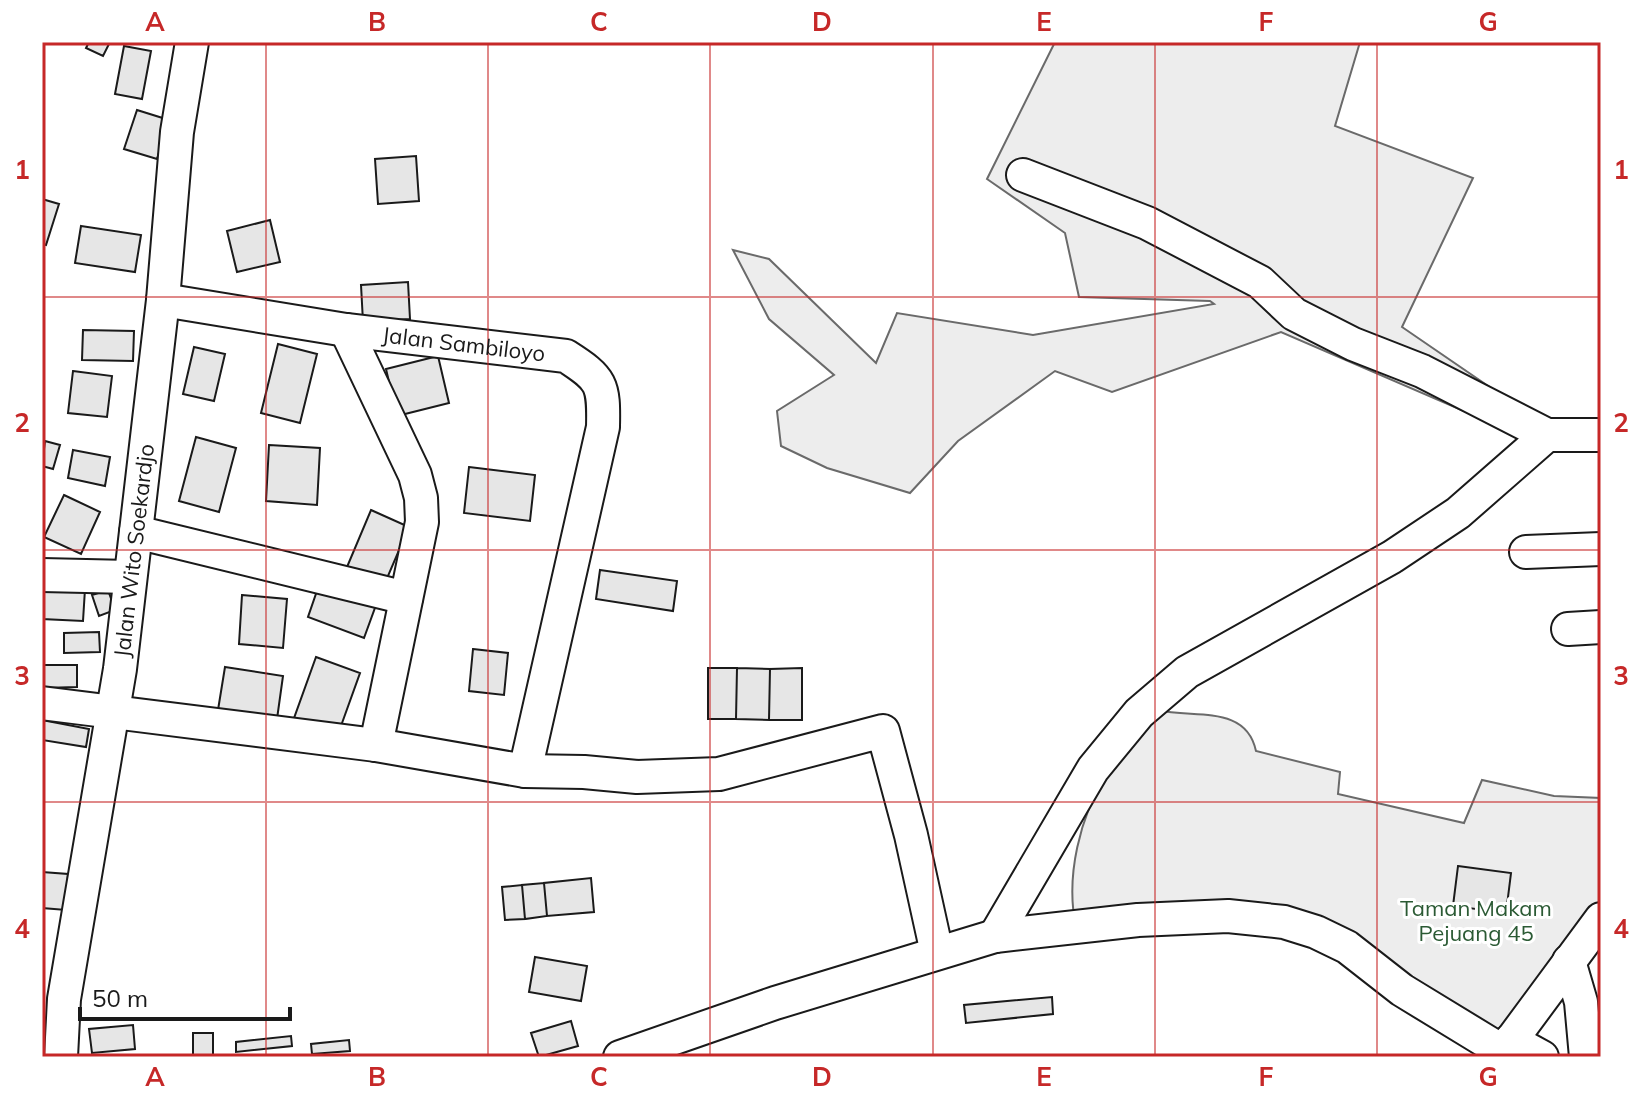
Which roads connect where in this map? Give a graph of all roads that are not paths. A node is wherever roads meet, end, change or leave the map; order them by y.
1 (192, 42) edge
2 (1023, 175) dead end
3 (163, 300) junction
4 (346, 330) junction
5 (1547, 435) junction
6 (1601, 435) edge
7 (136, 532) junction
8 (1601, 549) edge
9 (1526, 552) dead end
10 (42, 575) edge
11 (130, 577) junction
12 (406, 598) junction
13 (1601, 627) edge
14 (1568, 629) dead end
15 (42, 703) edge
16 (113, 711) junction
17 (376, 745) junction
18 (525, 771) junction
19 (1601, 919) edge
20 (995, 936) junction
21 (937, 953) junction
22 (1569, 961) junction
23 (53, 999) edge
24 (1504, 1049) edge
25 (61, 1057) edge
26 (620, 1057) edge
27 (1542, 1057) edge
28 (1586, 1057) edge

1 - 3 street, Jalan Wito Soekardjo
2 - 5 street
3 - 4 street, Jalan Sambiloyo
3 - 7 street, Jalan Wito Soekardjo
4 - 12 street
4 - 18 street, Jalan Sambiloyo
5 - 6 street
5 - 20 street
7 - 11 street, Jalan Wito Soekardjo
7 - 12 street
8 - 9 street
10 - 11 street
11 - 16 street, Jalan Wito Soekardjo
12 - 17 street
13 - 14 street
15 - 16 street
16 - 17 street
16 - 23 street, Jalan Wito Soekardjo
17 - 18 street
18 - 21 street
19 - 22 street
20 - 21 street
20 - 24 street
21 - 26 street
22 - 24 street
22 - 28 street
23 - 25 street, Jalan Wito Soekardjo
24 - 27 street

